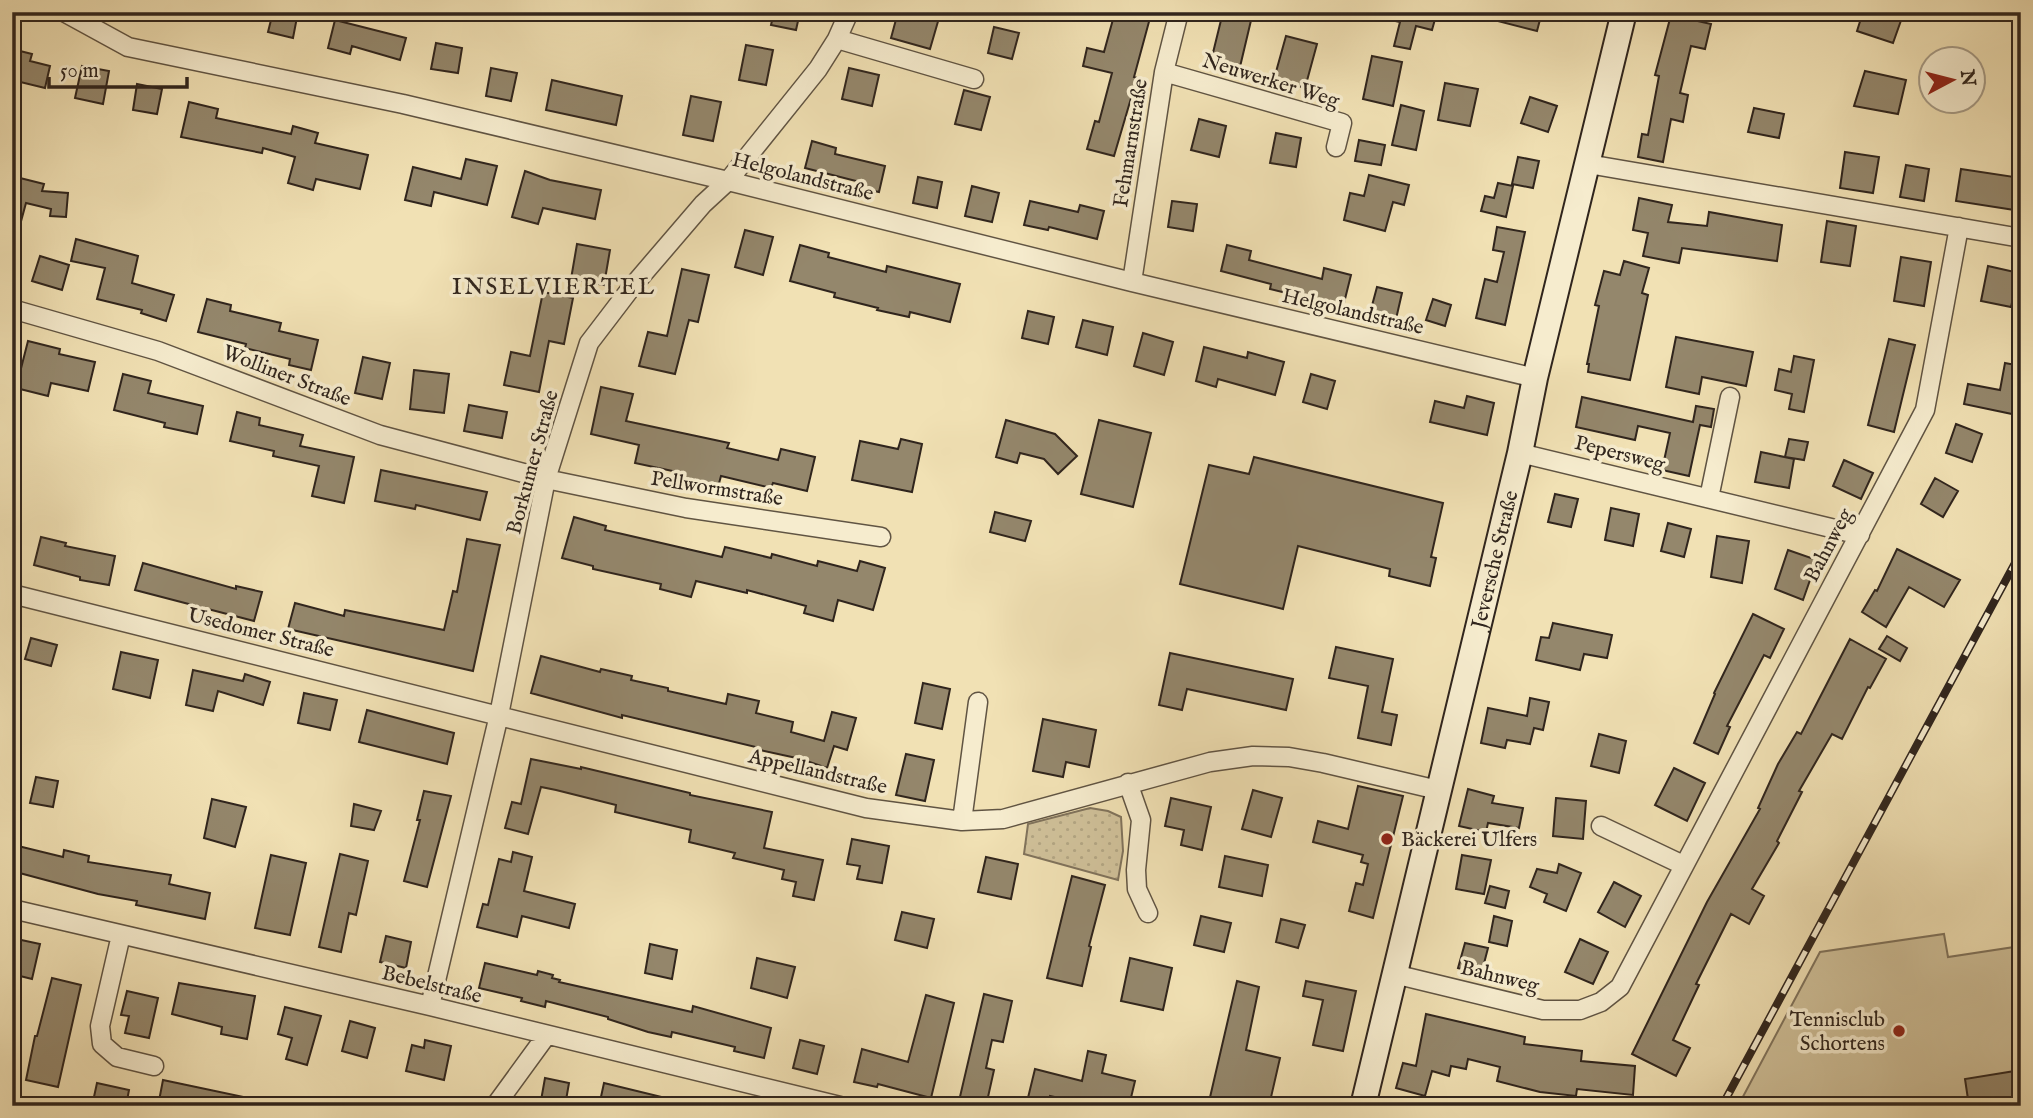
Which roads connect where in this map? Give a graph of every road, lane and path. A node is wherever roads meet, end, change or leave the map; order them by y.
1 (64, 12) edge
2 (849, 12) edge
3 (1179, 12) edge
4 (1625, 12) edge
5 (837, 39) junction
6 (1164, 72) junction
7 (974, 79) dead end
8 (1336, 147) dead end
9 (1588, 164) junction
10 (728, 181) junction
11 (1959, 227) junction
12 (2021, 238) edge
13 (1132, 282) junction
14 (12, 309) edge
15 (1535, 378) junction
16 (1730, 397) dead end
17 (1520, 453) junction
18 (546, 479) junction
19 (1709, 498) junction
20 (1860, 535) junction
21 (881, 537) dead end
22 (12, 594) edge
23 (978, 702) dead end
24 (499, 715) junction
25 (1128, 783) junction
26 (1438, 790) junction
27 (962, 821) junction
28 (1601, 826) dead end
29 (1683, 865) junction
30 (12, 909) edge
31 (1148, 913) dead end
32 (121, 935) junction
33 (1394, 974) junction
34 (430, 1006) junction
35 (546, 1036) junction
36 (155, 1066) dead end
37 (495, 1106) edge
38 (839, 1106) edge
39 (1363, 1106) edge

1 - 10 street, Helgolandstraße
2 - 5 street, Borkumer Straße
3 - 6 street, Fehmarnstraße
4 - 9 street, Jeversche Straße
5 - 7 street
5 - 10 street, Borkumer Straße
6 - 8 street, Neuwerker Weg
6 - 13 street, Fehmarnstraße
9 - 11 street
9 - 15 street, Jeversche Straße
10 - 13 street, Helgolandstraße
10 - 18 street, Borkumer Straße
11 - 12 street
11 - 20 street, Bahnweg
13 - 15 street, Helgolandstraße
14 - 18 street, Wolliner Straße
15 - 17 street, Jeversche Straße
16 - 19 street
17 - 19 street, Pepersweg
17 - 26 street, Jeversche Straße
18 - 21 street, Pellwormstraße
18 - 24 street, Borkumer Straße
19 - 20 street, Pepersweg
20 - 29 street, Bahnweg
22 - 24 street, Usedomer Straße
23 - 27 street
24 - 27 street, Appellandstraße
24 - 34 street, Borkumer Straße
25 - 26 street, Appellandstraße
25 - 27 street, Appellandstraße
25 - 31 street
26 - 33 street, Jeversche Straße
28 - 29 street
29 - 33 street, Bahnweg
30 - 32 street, Bebelstraße
32 - 34 street, Bebelstraße
32 - 36 street
33 - 39 street, Jeversche Straße
34 - 35 street, Bebelstraße
35 - 37 street
35 - 38 street, Bebelstraße

